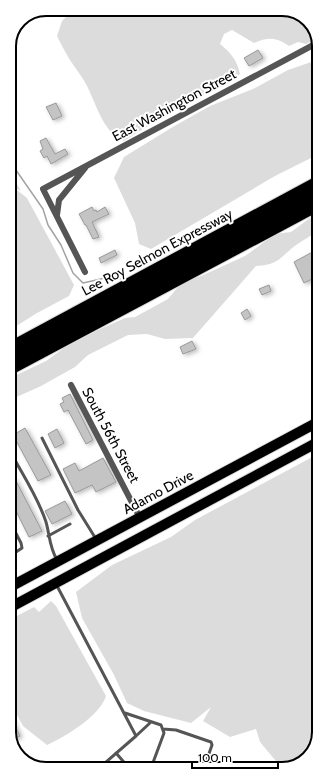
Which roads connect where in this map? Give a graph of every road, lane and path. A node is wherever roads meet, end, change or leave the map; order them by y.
1 (312, 46) edge
2 (87, 165) junction
3 (312, 185) edge
4 (312, 197) edge
5 (312, 208) edge
6 (57, 215) junction
7 (85, 272) dead end
8 (16, 345) edge
9 (16, 356) edge
10 (16, 366) edge
11 (71, 385) dead end
12 (312, 425) edge
13 (42, 438) dead end
14 (312, 445) edge
15 (16, 462) edge
16 (166, 504) junction
17 (140, 518) junction
18 (174, 519) junction
19 (70, 524) dead end
20 (16, 532) edge
21 (48, 536) junction
22 (97, 541) junction
23 (16, 552) edge
24 (58, 562) junction
25 (48, 568) junction
26 (55, 583) junction
27 (16, 584) edge
28 (16, 604) edge
29 (125, 713) junction
30 (151, 722) junction
31 (163, 729) junction
32 (136, 736) junction
33 (116, 753) junction
34 (105, 762) edge
35 (124, 762) edge
36 (154, 762) edge
37 (206, 762) edge

1 - 2 street, East Washington Street
2 - 6 street
2 - 6 street, East Washington Street
3 - 8 highway, Lee Roy Selmon Expressway
4 - 9 highway
5 - 10 highway
6 - 7 street
11 - 17 street, South 56th Street
12 - 16 main road, Adamo Drive
13 - 22 lane
14 - 18 main road
15 - 21 lane
16 - 17 main road, Adamo Drive
16 - 18 main road
17 - 22 main road, Adamo Drive
18 - 26 main road
19 - 21 lane
20 - 23 lane
21 - 24 lane
22 - 24 main road, Adamo Drive
24 - 25 main road, Adamo Drive
25 - 26 main road
25 - 27 main road, Adamo Drive
26 - 28 main road
26 - 29 lane
29 - 30 lane
29 - 32 lane
30 - 31 lane
30 - 32 lane
31 - 36 lane
31 - 37 lane
32 - 33 lane
33 - 34 lane
33 - 35 lane

